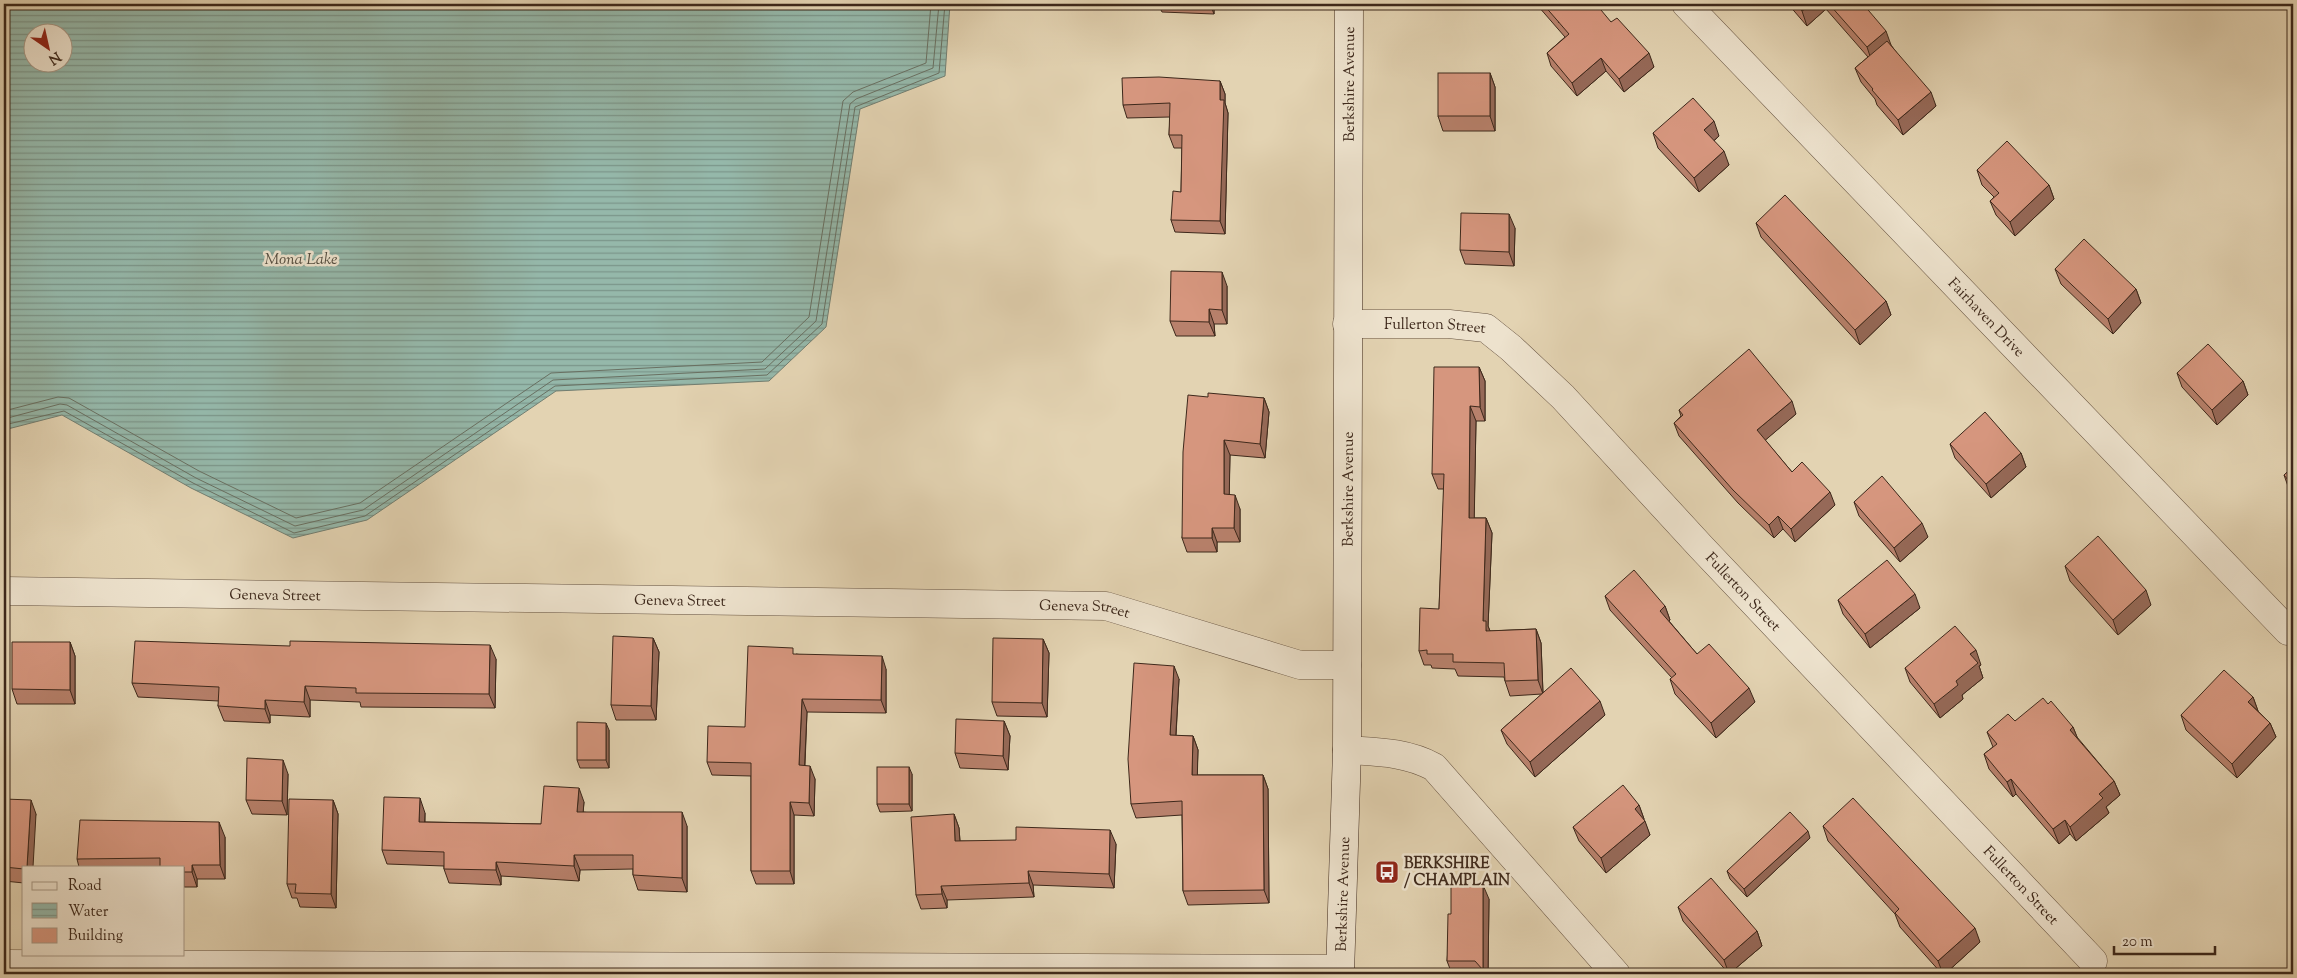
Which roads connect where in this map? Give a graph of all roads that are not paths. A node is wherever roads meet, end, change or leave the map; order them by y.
1 (1349, 4) edge
2 (1686, 4) edge
3 (1347, 324) junction
4 (4, 591) edge
5 (2288, 630) dead end
6 (1347, 665) junction
7 (1347, 750) junction
8 (2093, 960) dead end
9 (4, 964) edge
10 (1340, 972) edge
11 (1616, 974) edge

1 - 3 street, Berkshire Avenue
2 - 5 street, Fairhaven Drive
3 - 6 street, Berkshire Avenue
3 - 8 street, Fullerton Street
4 - 6 street, Geneva Street
6 - 7 street, Berkshire Avenue
7 - 10 street, Berkshire Avenue
7 - 11 street
9 - 10 street

